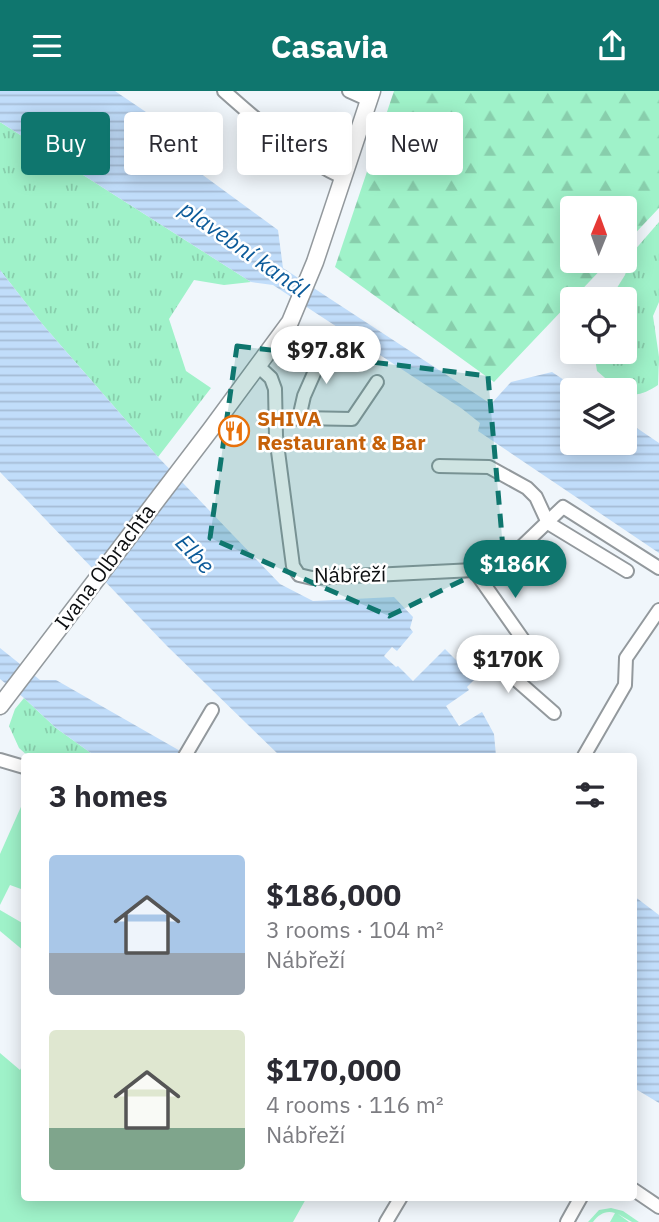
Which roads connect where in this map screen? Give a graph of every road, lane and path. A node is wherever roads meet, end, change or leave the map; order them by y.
1 (224, 91) edge
2 (349, 91) edge
3 (371, 95) edge
4 (344, 178) junction
5 (326, 346) dead end
6 (258, 366) junction
7 (377, 383) dead end
8 (299, 418) junction
9 (276, 421) junction
10 (439, 466) dead end
11 (548, 523) junction
12 (659, 568) edge
13 (474, 570) junction
14 (627, 571) dead end
15 (659, 610) edge
16 (3, 701) edge
17 (212, 710) dead end
18 (554, 713) dead end
19 (0, 749) edge
20 (188, 751) edge
21 (586, 753) edge
22 (5, 761) edge
23 (637, 1192) edge
24 (399, 1201) edge
25 (579, 1201) edge
26 (659, 1207) edge
27 (386, 1222) edge
28 (567, 1222) edge

1 - 4 street
2 - 3 street
3 - 4 main road, Ivana Olbrachta
4 - 6 main road, Ivana Olbrachta
5 - 8 street
6 - 9 street, Nábřeží
6 - 16 main road, Ivana Olbrachta
7 - 8 street
8 - 9 street
9 - 13 street, Nábřeží
10 - 11 street
11 - 12 street, Nábřeží
11 - 13 street, Nábřeží
11 - 14 street
13 - 18 street
15 - 21 street
17 - 20 street
19 - 22 street
23 - 26 street
24 - 27 street
25 - 28 street

